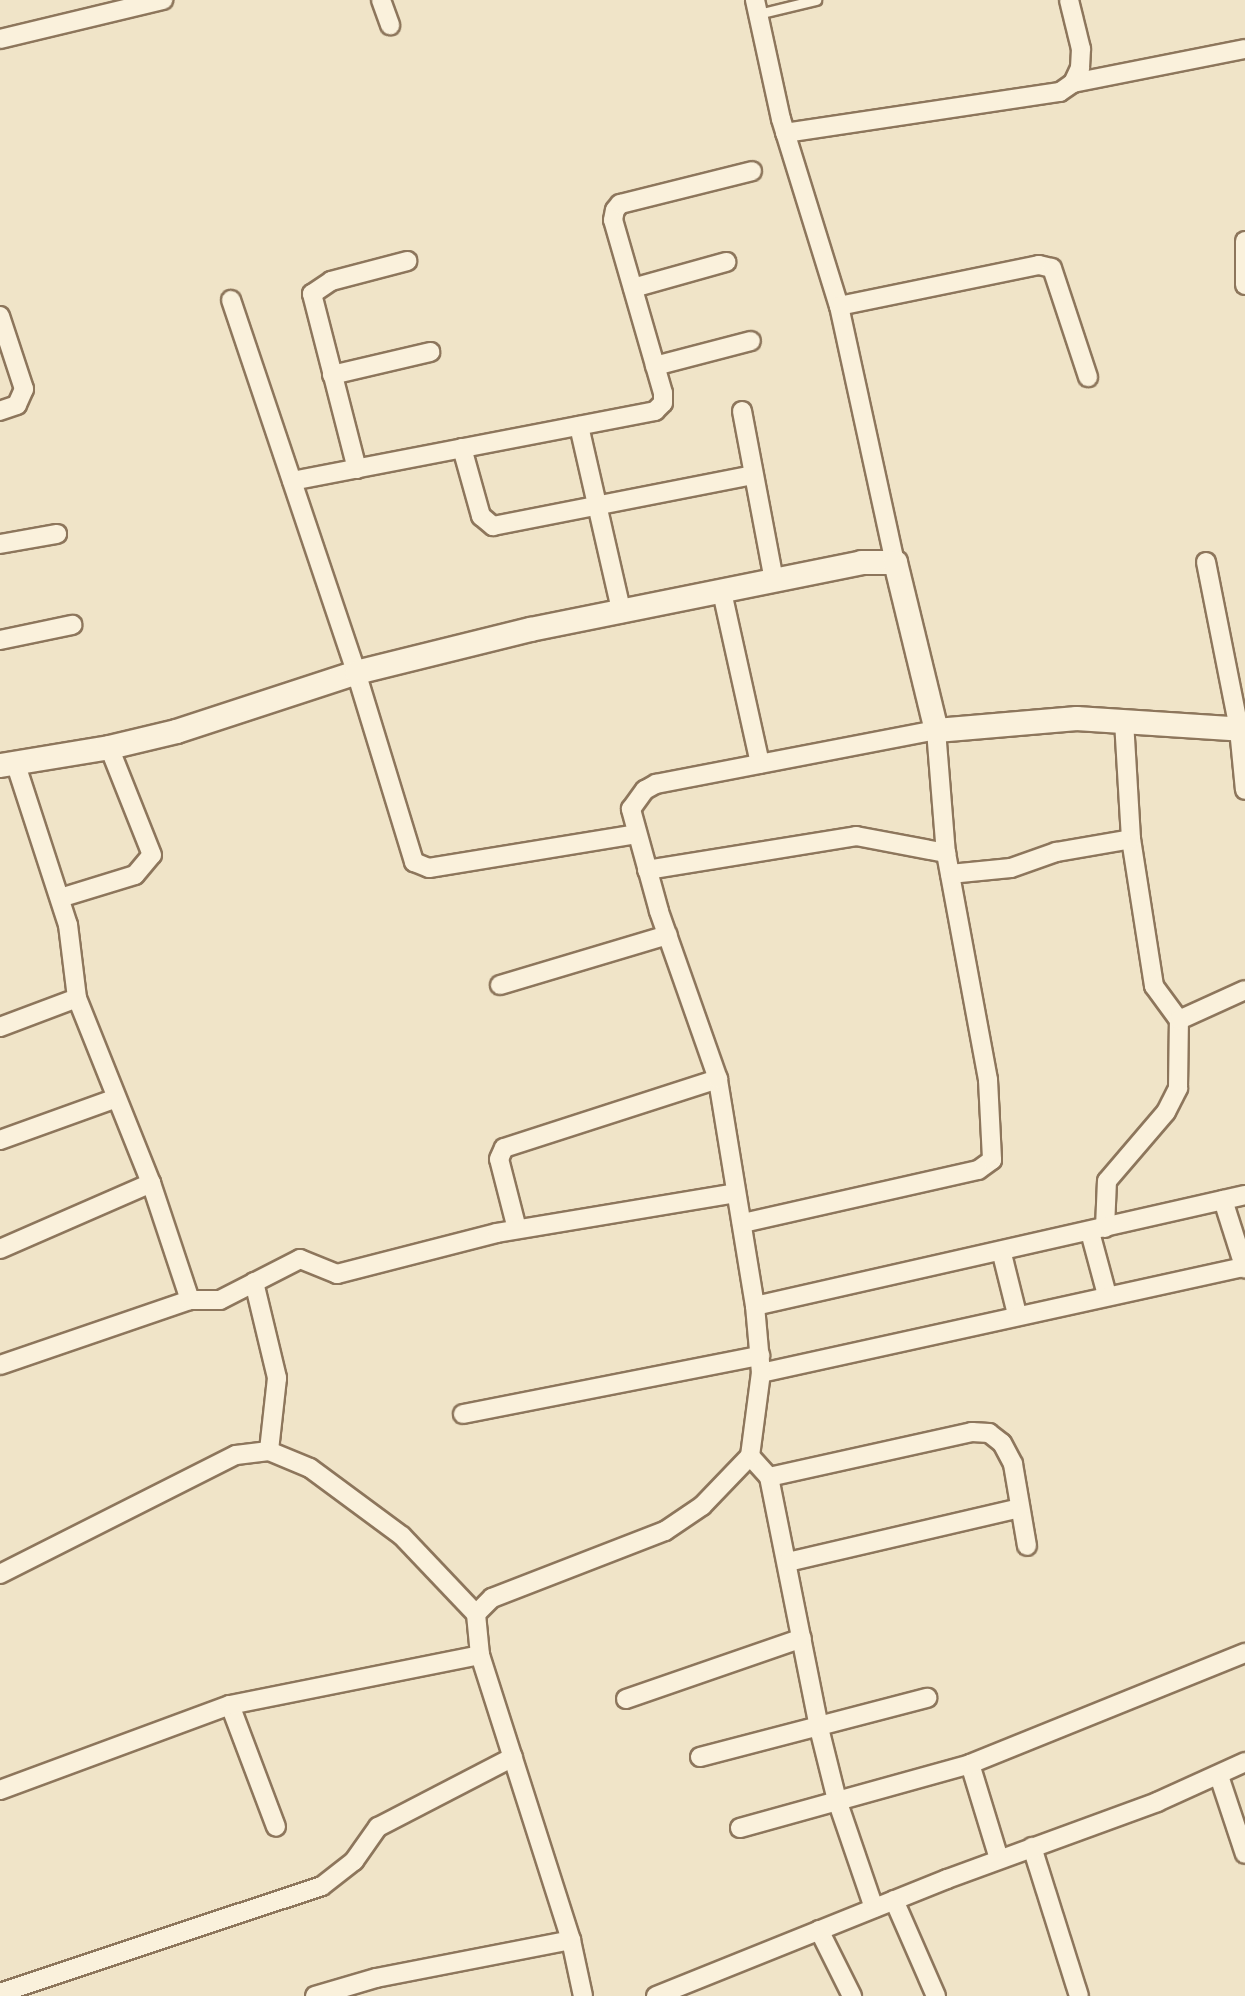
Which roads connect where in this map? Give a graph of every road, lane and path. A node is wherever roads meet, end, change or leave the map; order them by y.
1 (163, 0) edge
2 (381, 0) edge
3 (816, 0) edge
4 (1069, 0) edge
5 (757, 7) edge
6 (390, 25) dead end
7 (0, 39) edge
8 (1245, 49) edge
9 (1073, 83) junction
10 (785, 133) junction
11 (752, 171) dead end
12 (1245, 241) edge
13 (407, 261) dead end
14 (726, 262) dead end
15 (1245, 285) edge
16 (633, 288) junction
17 (231, 300) dead end
18 (839, 306) junction
19 (0, 316) edge
20 (751, 341) dead end
21 (430, 352) dead end
22 (655, 366) junction
23 (332, 375) junction
24 (1088, 377) dead end
25 (0, 411) edge
26 (743, 411) dead end
27 (579, 426) junction
28 (462, 448) junction
29 (357, 469) junction
30 (753, 475) junction
31 (292, 481) junction
32 (594, 508) junction
33 (57, 534) dead end
34 (0, 544) edge
35 (895, 562) junction
36 (1206, 562) dead end
37 (774, 581) junction
38 (722, 592) junction
39 (622, 613) junction
40 (72, 625) dead end
41 (0, 640) edge
42 (356, 672) junction
43 (1124, 721) junction
44 (1242, 729) edge
45 (936, 730) junction
46 (109, 747) junction
47 (7, 764) edge
48 (760, 764) junction
49 (1245, 790) edge
50 (636, 834) junction
51 (1131, 839) junction
52 (946, 853) junction
53 (647, 870) junction
54 (950, 874) junction
55 (60, 898) junction
56 (668, 935) junction
57 (500, 985) dead end
58 (1245, 990) edge
59 (77, 998) junction
60 (1179, 1020) junction
61 (0, 1027) edge
62 (718, 1079) junction
63 (114, 1099) junction
64 (0, 1140) edge
65 (151, 1183) junction
66 (736, 1193) junction
67 (1245, 1195) edge
68 (1223, 1200) junction
69 (742, 1223) junction
70 (517, 1229) junction
71 (1098, 1230) junction
72 (0, 1249) edge
73 (1002, 1254) junction
74 (1245, 1267) edge
75 (254, 1282) junction
76 (1107, 1295) junction
77 (191, 1300) junction
78 (755, 1306) junction
79 (1017, 1314) junction
80 (761, 1364) junction
81 (0, 1365) edge
82 (463, 1414) dead end
83 (269, 1451) junction
84 (750, 1456) junction
85 (769, 1477) junction
86 (1020, 1507) junction
87 (1027, 1546) dead end
88 (788, 1562) junction
89 (0, 1574) edge
90 (476, 1614) junction
91 (802, 1638) junction
92 (1245, 1653) edge
93 (480, 1655) junction
94 (927, 1698) dead end
95 (626, 1699) dead end
96 (230, 1706) junction
97 (820, 1728) junction
98 (700, 1756) dead end
99 (513, 1757) junction
100 (1245, 1762) edge
101 (970, 1764) junction
102 (1219, 1776) junction
103 (0, 1790) edge
104 (837, 1800) junction
105 (276, 1827) dead end
106 (740, 1828) dead end
107 (1032, 1847) junction
108 (1245, 1854) edge
109 (999, 1859) junction
110 (894, 1900) junction
111 (874, 1908) junction
112 (819, 1930) junction
113 (570, 1940) junction
114 (0, 1993) edge
115 (666, 1994) edge
116 (315, 1996) edge
117 (583, 1996) edge
118 (852, 1996) edge
119 (936, 1996) edge
120 (1079, 1996) edge

1 - 7 street
2 - 6 street
3 - 5 lane
4 - 9 street
5 - 10 street
8 - 9 street
9 - 10 street
10 - 18 street
11 - 16 street
12 - 15 street
13 - 23 street
14 - 16 street
16 - 22 street
17 - 31 street
18 - 24 street
18 - 35 street
19 - 25 street
20 - 22 street
21 - 23 street
22 - 27 street
23 - 29 street
26 - 30 street
27 - 28 street
27 - 32 street
28 - 29 street
28 - 32 street
29 - 31 street
30 - 32 street
30 - 37 street
31 - 42 street
32 - 39 street
33 - 34 street
35 - 37 street
35 - 45 street
36 - 44 street
37 - 38 street
38 - 39 street
38 - 48 street
39 - 42 street
40 - 41 street
42 - 46 street
42 - 50 street
43 - 44 street
43 - 45 street
43 - 51 street
44 - 49 street
45 - 48 street
45 - 52 street
46 - 47 street
46 - 55 street
47 - 55 street
48 - 50 street
50 - 53 street
51 - 54 street
51 - 60 street
52 - 53 street
52 - 54 street
53 - 56 street
54 - 69 street
55 - 59 street
56 - 57 street
56 - 62 street
58 - 60 street
59 - 61 street
59 - 63 street
60 - 71 street
62 - 66 street
62 - 70 street
63 - 64 street
63 - 65 street
65 - 72 street
65 - 77 street
66 - 69 street
66 - 70 street
67 - 68 street
68 - 71 street
68 - 74 street
69 - 78 street
70 - 75 street
71 - 73 street
71 - 76 street
73 - 78 street
73 - 79 street
74 - 76 street
75 - 77 street
75 - 83 street
76 - 79 street
77 - 81 street
78 - 80 street
79 - 80 street
80 - 82 street
80 - 84 street
83 - 89 street
83 - 90 street
84 - 85 street
84 - 90 street
85 - 86 street
85 - 88 street
86 - 87 street
86 - 88 street
88 - 91 street
90 - 93 street
91 - 95 street
91 - 97 street
92 - 101 street
93 - 96 street
93 - 99 street
94 - 97 street
96 - 103 street
96 - 105 street
97 - 98 street
97 - 104 street
99 - 113 street
99 - 114 street
100 - 102 street
101 - 104 street
101 - 109 street
102 - 107 street
102 - 108 street
104 - 106 street
104 - 111 street
107 - 109 street
107 - 120 street
109 - 110 street
110 - 111 street
110 - 119 street
111 - 112 street
112 - 115 street
112 - 118 street
113 - 116 street
113 - 117 street

